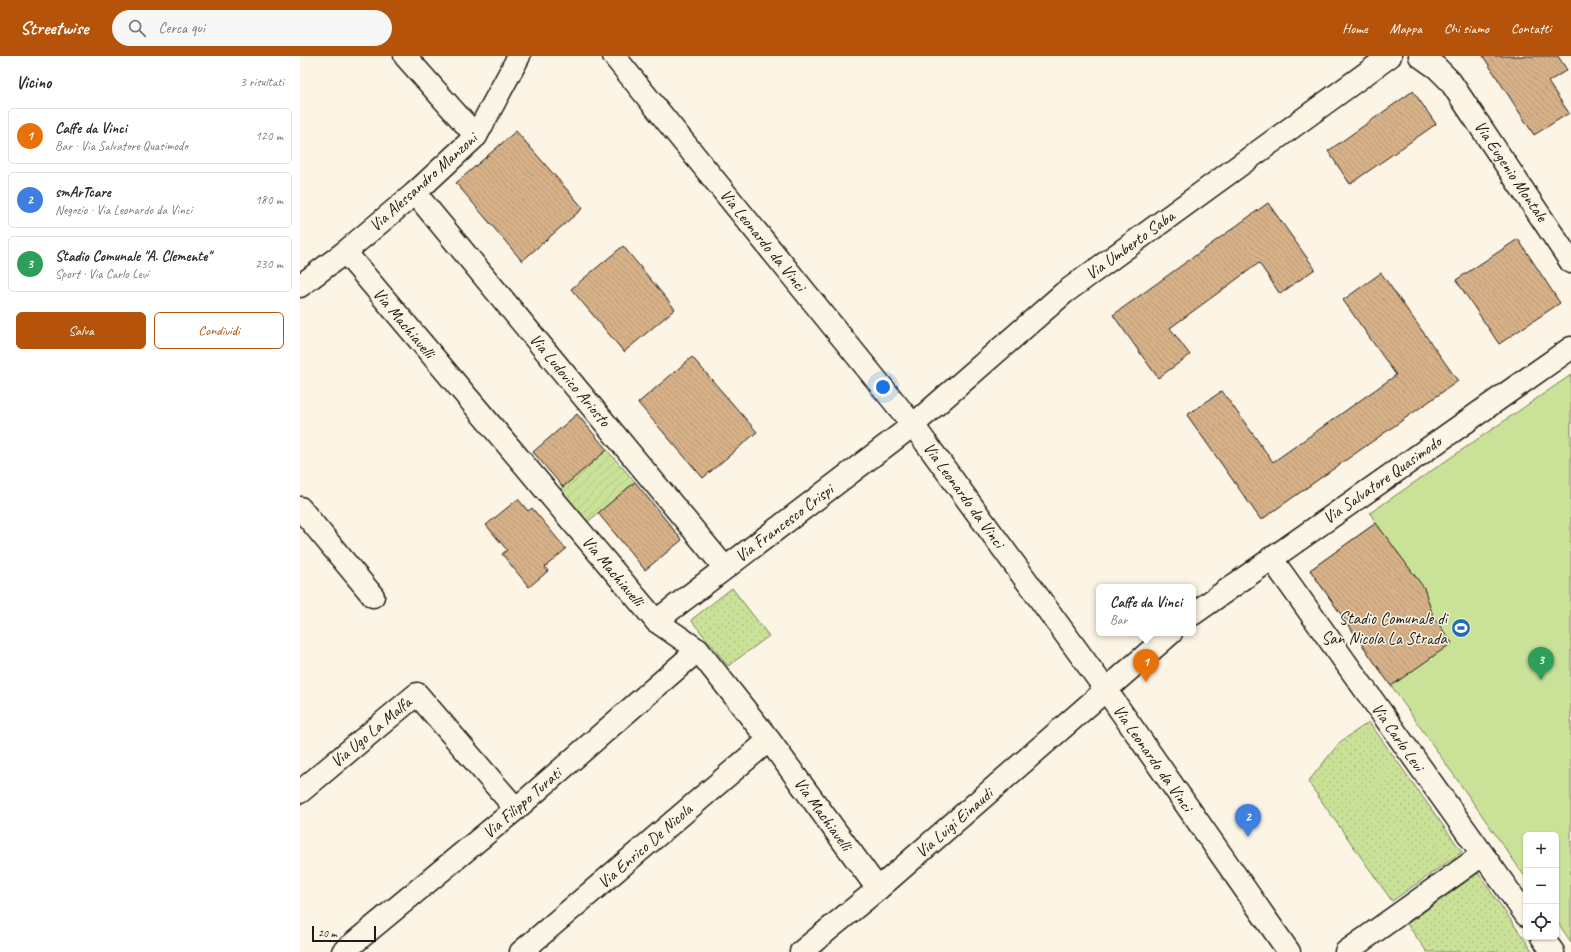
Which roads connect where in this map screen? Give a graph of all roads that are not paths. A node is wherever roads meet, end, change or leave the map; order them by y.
1 (405, 56) edge
2 (519, 56) edge
3 (614, 56) edge
4 (1372, 56) edge
5 (1390, 56) edge
6 (1420, 56) edge
7 (1440, 56) edge
8 (1358, 77) junction
9 (1450, 81) junction
10 (476, 136) junction
11 (415, 193) junction
12 (345, 252) junction
13 (1571, 262) edge
14 (300, 286) edge
15 (1571, 348) edge
16 (913, 425) junction
17 (300, 508) edge
18 (1272, 558) junction
19 (725, 568) junction
20 (373, 596) dead end
21 (1196, 612) edge
22 (656, 621) junction
23 (1168, 636) edge
24 (698, 650) junction
25 (1106, 690) junction
26 (769, 740) junction
27 (300, 792) edge
28 (516, 809) junction
29 (1482, 855) junction
30 (878, 889) junction
31 (1523, 911) edge
32 (1544, 940) edge
33 (343, 952) edge
34 (521, 952) edge
35 (800, 952) edge
36 (1289, 952) edge
37 (1346, 952) edge
38 (1553, 952) edge

1 - 10 street
2 - 10 street, Via Alessandro Manzoni
3 - 16 street, Via Leonardo da Vinci
4 - 8 street, Via Umberto Saba
5 - 8 street, Via Umberto Saba
6 - 9 street, Via Eugenio Montale
7 - 9 street, Via Eugenio Montale
8 - 16 street, Via Umberto Saba
9 - 13 street, Via Eugenio Montale
10 - 11 street, Via Alessandro Manzoni
11 - 12 street, Via Alessandro Manzoni
11 - 19 street, Via Ludovico Ariosto
12 - 14 street, Via Alessandro Manzoni
12 - 22 street, Via Machiavelli
15 - 18 street, Via Salvatore Quasimodo
16 - 19 street, Via Francesco Crispi
16 - 25 street, Via Leonardo da Vinci
17 - 20 street
18 - 21 street, Via Salvatore Quasimodo
18 - 29 street, Via Carlo Levi
19 - 22 street, Via Francesco Crispi
22 - 24 street, Via Machiavelli
23 - 25 street
24 - 26 street, Via Machiavelli
24 - 28 street, Via Filippo Turati
25 - 30 street, Via Luigi Einaudi
25 - 36 street, Via Leonardo da Vinci
26 - 30 street, Via Machiavelli
26 - 34 street, Via Enrico De Nicola
27 - 28 street, Via Ugo La Malfa
28 - 33 street, Via Filippo Turati
29 - 31 street, Via Carlo Levi
29 - 37 street
30 - 35 street, Via Luigi Einaudi
32 - 38 street

